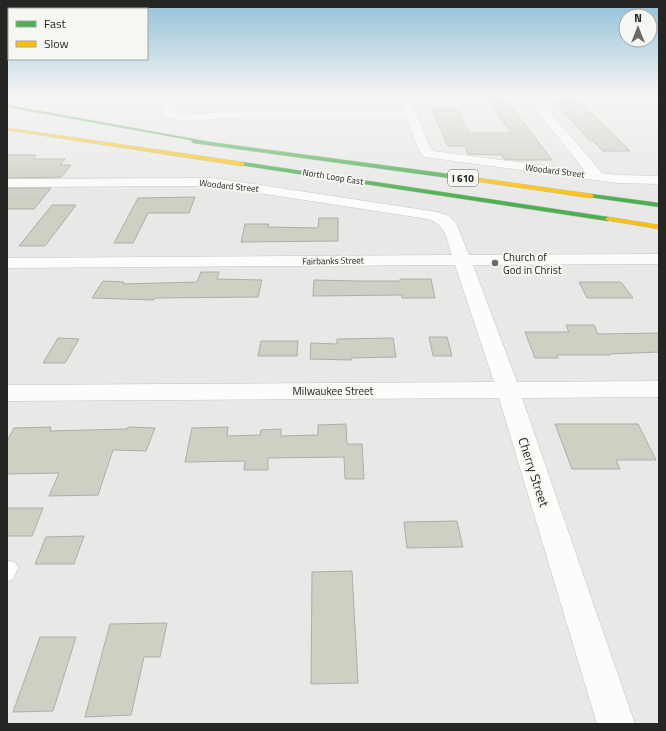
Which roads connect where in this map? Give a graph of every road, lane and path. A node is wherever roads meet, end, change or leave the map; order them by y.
1 (14, 130) edge
2 (111, 130) edge
3 (140, 130) edge
4 (417, 130) edge
5 (558, 130) edge
6 (227, 146) junction
7 (142, 159) dead end
8 (596, 176) junction
9 (343, 179) junction
10 (659, 180) edge
11 (7, 183) edge
12 (659, 205) edge
13 (447, 223) joint
14 (659, 227) edge
15 (659, 259) edge
16 (462, 260) junction
17 (7, 263) edge
18 (659, 389) edge
19 (508, 390) junction
20 (7, 393) edge
21 (616, 724) edge

1 - 9 highway, North Loop East / I 610
2 - 6 highway, North Loop East / I 610
3 - 6 highway
4 - 8 street, Woodard Street
5 - 8 street
6 - 12 highway, North Loop East / I 610
7 - 9 highway
8 - 10 street, Woodard Street
9 - 14 highway, North Loop East / I 610
11 - 13 street, Woodard Street
13 - 16 street, Cherry Street
15 - 16 street, Fairbanks Street
16 - 17 street, Fairbanks Street
16 - 19 street, Cherry Street
18 - 19 street, Milwaukee Street
19 - 20 street, Milwaukee Street
19 - 21 street, Cherry Street

